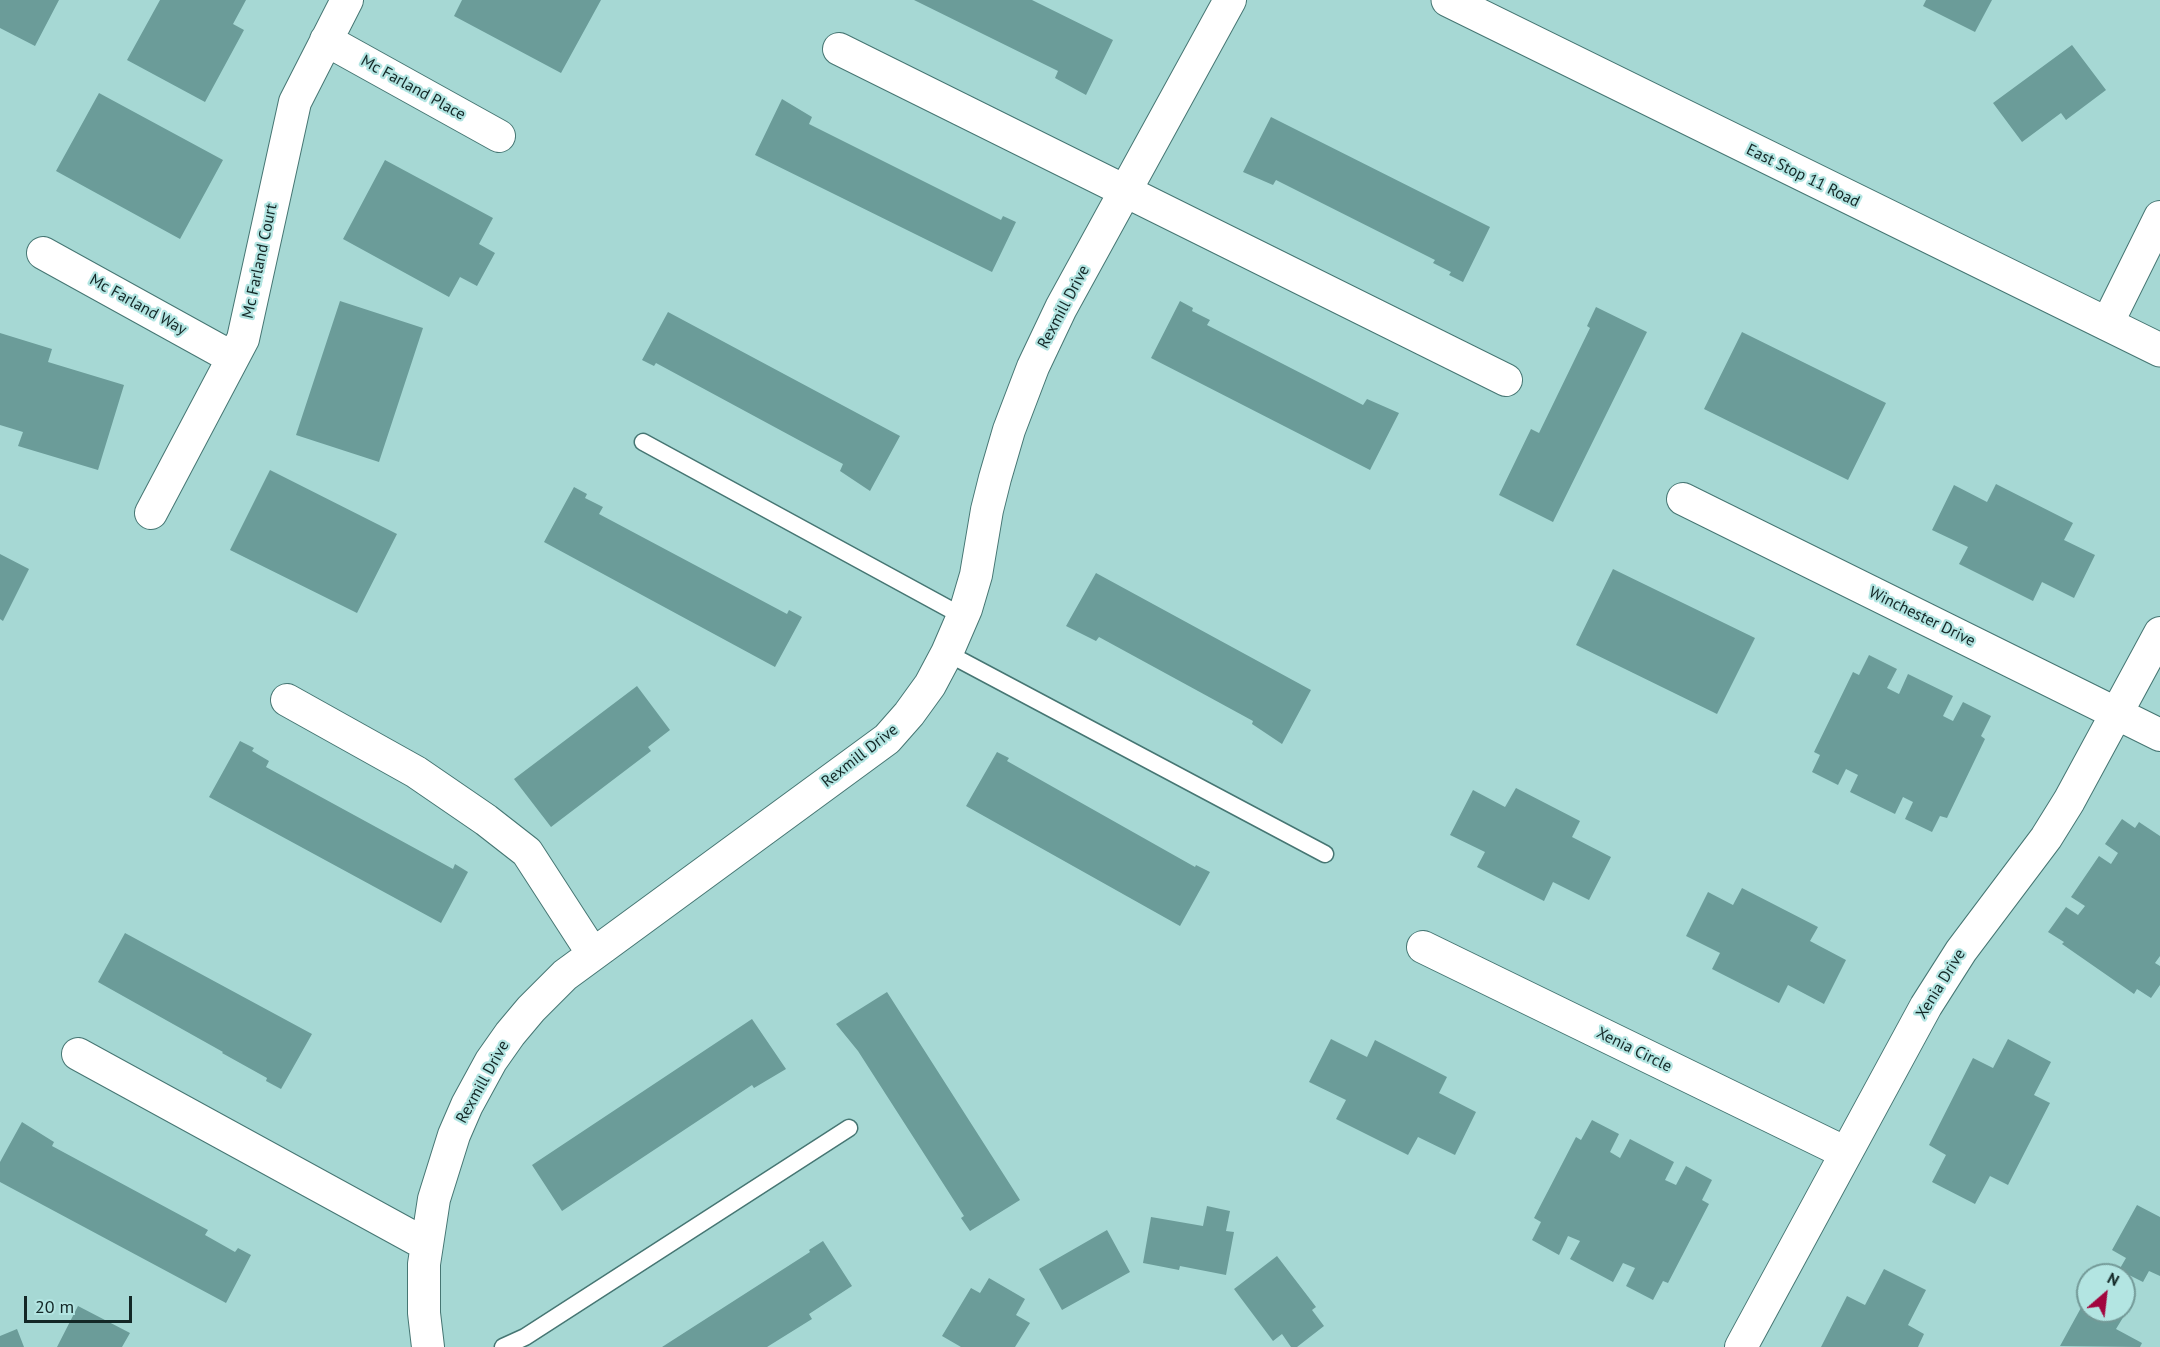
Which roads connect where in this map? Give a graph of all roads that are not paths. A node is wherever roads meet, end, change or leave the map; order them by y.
1 (347, 0) edge
2 (1230, 0) edge
3 (1448, 0) edge
4 (326, 40) junction
5 (839, 49) dead end
6 (499, 136) dead end
7 (1125, 192) junction
8 (2160, 217) edge
9 (43, 253) dead end
10 (2107, 324) junction
11 (2160, 350) edge
12 (233, 358) junction
13 (1506, 380) dead end
14 (644, 442) dead end
15 (1683, 499) dead end
16 (151, 513) dead end
17 (964, 616) junction
18 (2160, 633) edge
19 (947, 653) junction
20 (287, 700) dead end
21 (2116, 713) junction
22 (2160, 735) edge
23 (1325, 854) dead end
24 (1423, 947) dead end
25 (593, 954) junction
26 (78, 1054) dead end
27 (849, 1128) dead end
28 (1846, 1153) junction
29 (427, 1245) junction
30 (428, 1347) edge
31 (503, 1347) edge
32 (1741, 1347) edge

1 - 4 street, Mc Farland Court
2 - 7 street, Rexmill Drive
3 - 10 main road, East Stop 11 Road
4 - 6 street, Mc Farland Place
4 - 12 street, Mc Farland Court
5 - 7 street
7 - 13 street
7 - 17 street, Rexmill Drive
8 - 10 street
9 - 12 street, Mc Farland Way
10 - 11 main road, East Stop 11 Road
12 - 16 street, Mc Farland Court
14 - 17 lane
15 - 21 street, Winchester Drive
17 - 19 street, Rexmill Drive
18 - 21 street, Xenia Drive
19 - 23 lane
19 - 25 street, Rexmill Drive
20 - 25 street
21 - 22 street, Winchester Drive
21 - 28 street, Xenia Drive
24 - 28 street, Xenia Circle
25 - 29 street, Rexmill Drive
26 - 29 street
27 - 31 lane
28 - 32 street, Xenia Drive
29 - 30 street, Rexmill Drive

